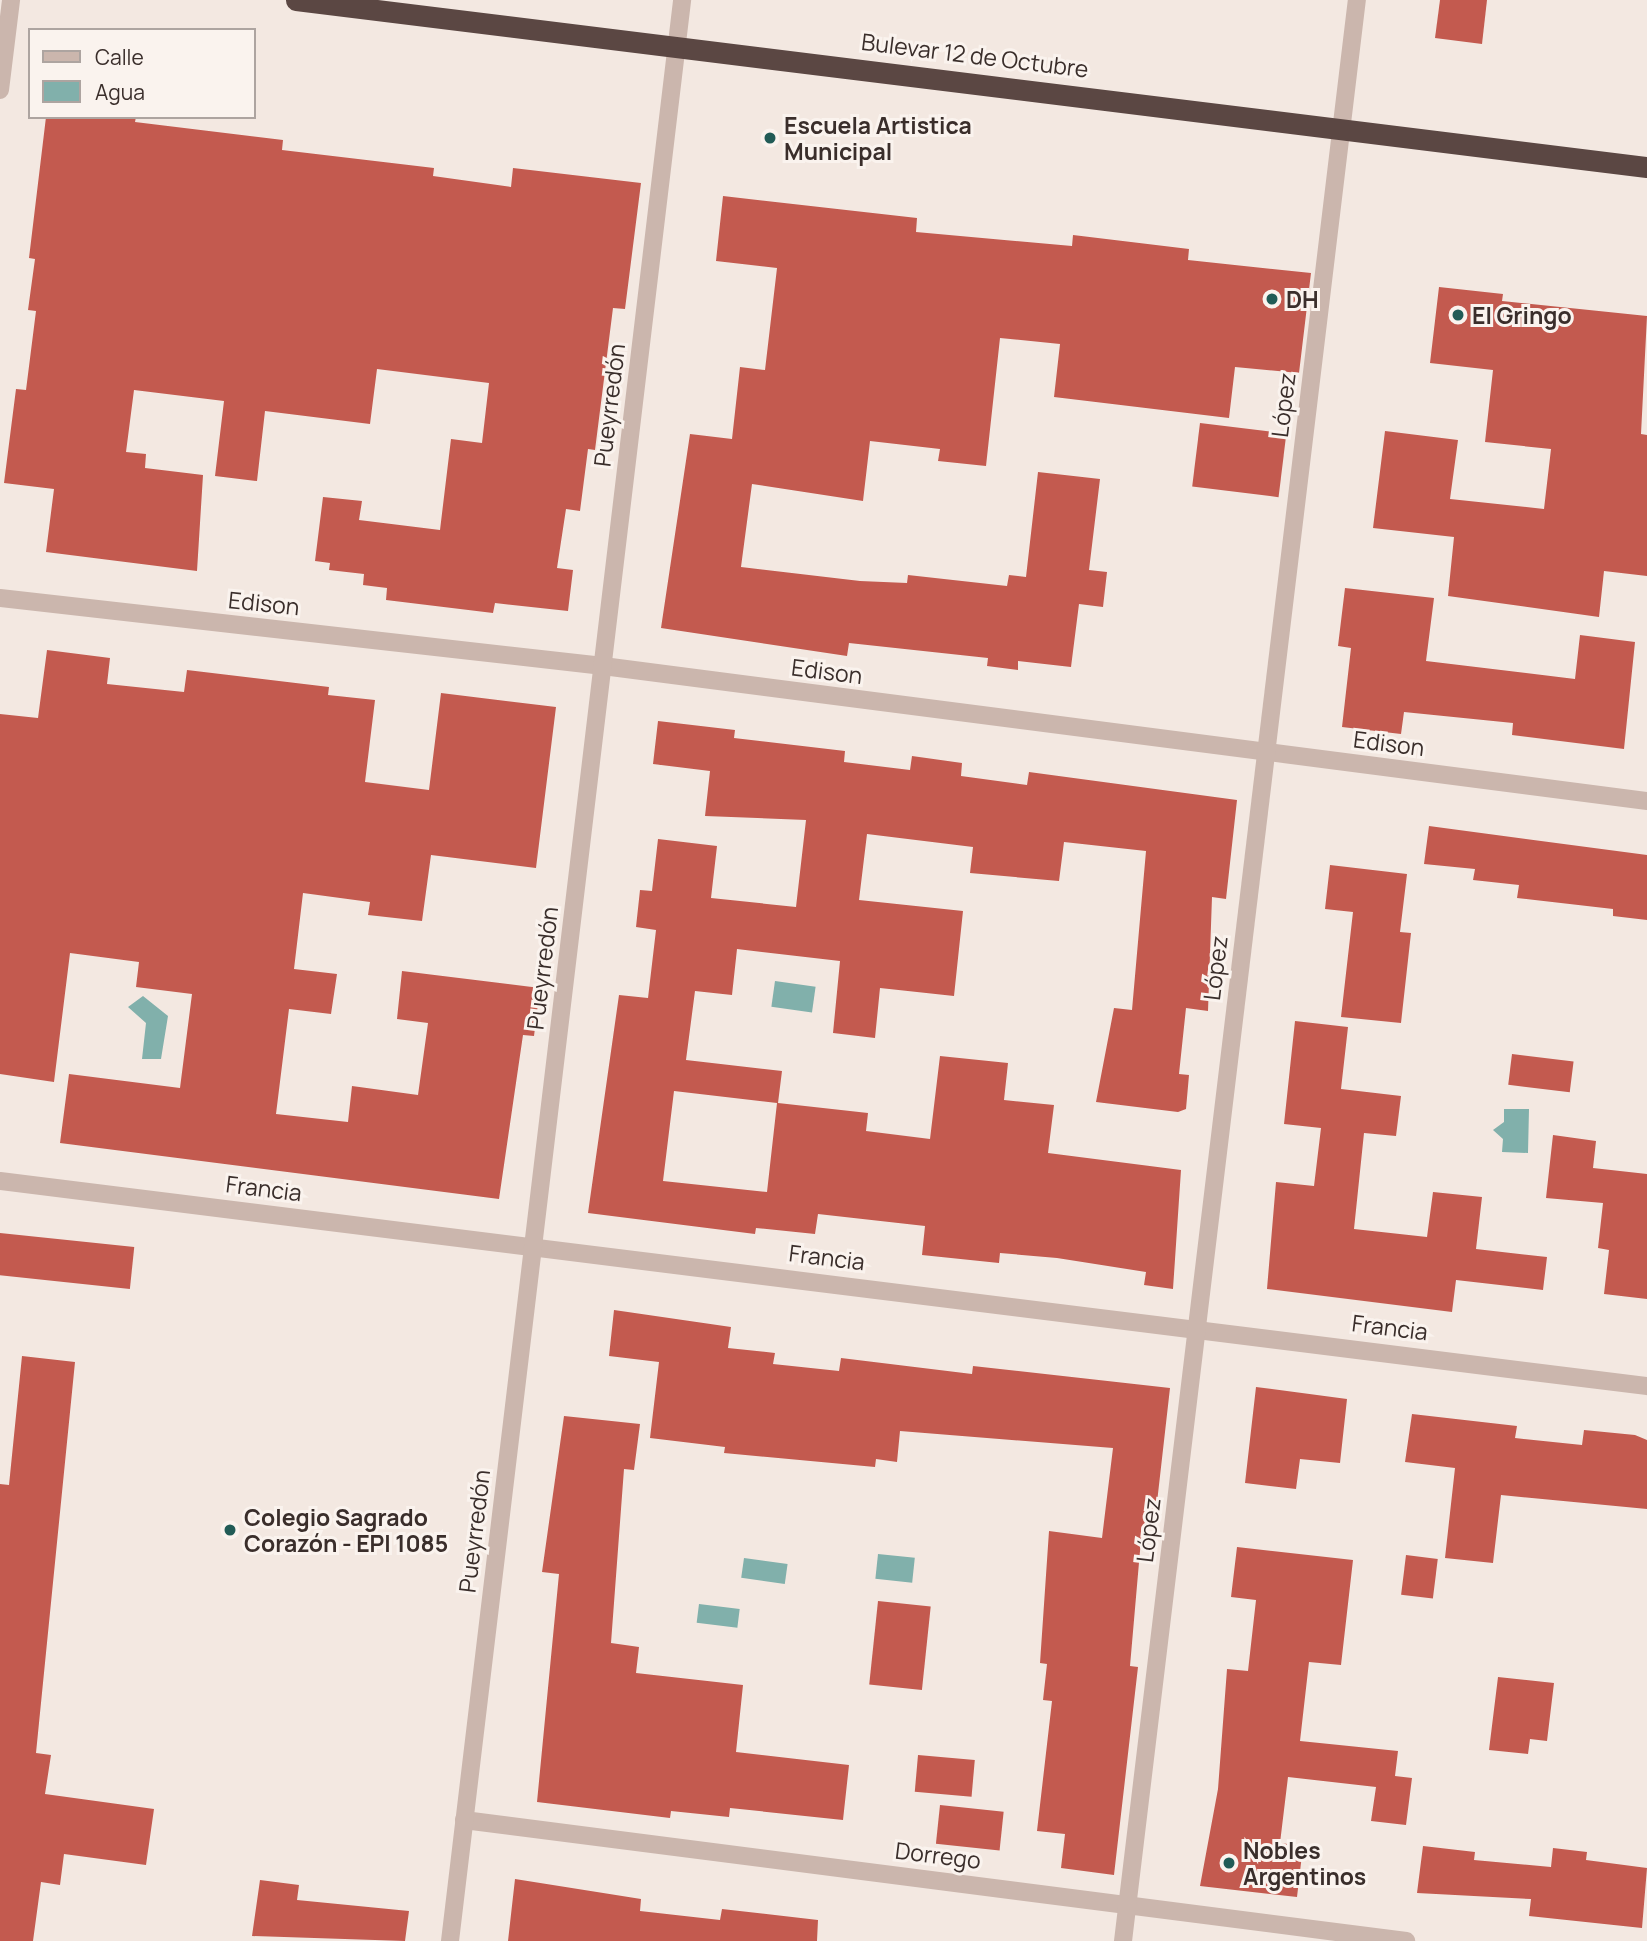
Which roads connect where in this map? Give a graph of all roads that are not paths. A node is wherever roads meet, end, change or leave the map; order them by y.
1 (11, 0) edge
2 (296, 0) edge
3 (682, 0) edge
4 (1357, 0) edge
5 (676, 46) junction
6 (0, 90) edge
7 (1341, 126) junction
8 (1647, 167) edge
9 (0, 598) edge
10 (603, 666) junction
11 (1266, 752) junction
12 (1647, 801) edge
13 (0, 1181) edge
14 (533, 1246) junction
15 (1197, 1327) junction
16 (1647, 1386) edge
17 (464, 1820) junction
18 (1128, 1903) junction
19 (450, 1941) edge
20 (1123, 1941) edge
21 (1405, 1941) edge

1 - 6 street
2 - 5 highway, Bulevar 12 de Octubre
3 - 5 street, Pueyrredón
4 - 7 street, López
5 - 7 highway, Bulevar 12 de Octubre
5 - 10 street, Pueyrredón
7 - 8 highway, Bulevar 12 de Octubre
7 - 11 street, López
9 - 10 street, Edison
10 - 11 street, Edison
10 - 14 street, Pueyrredón
11 - 12 street, Edison
11 - 15 street, López
13 - 14 street, Francia
14 - 15 street, Francia
14 - 17 street, Pueyrredón
15 - 16 street, Francia
15 - 18 street, López
17 - 18 street, Dorrego
17 - 19 street, Pueyrredón
18 - 20 street, López
18 - 21 street, Dorrego

